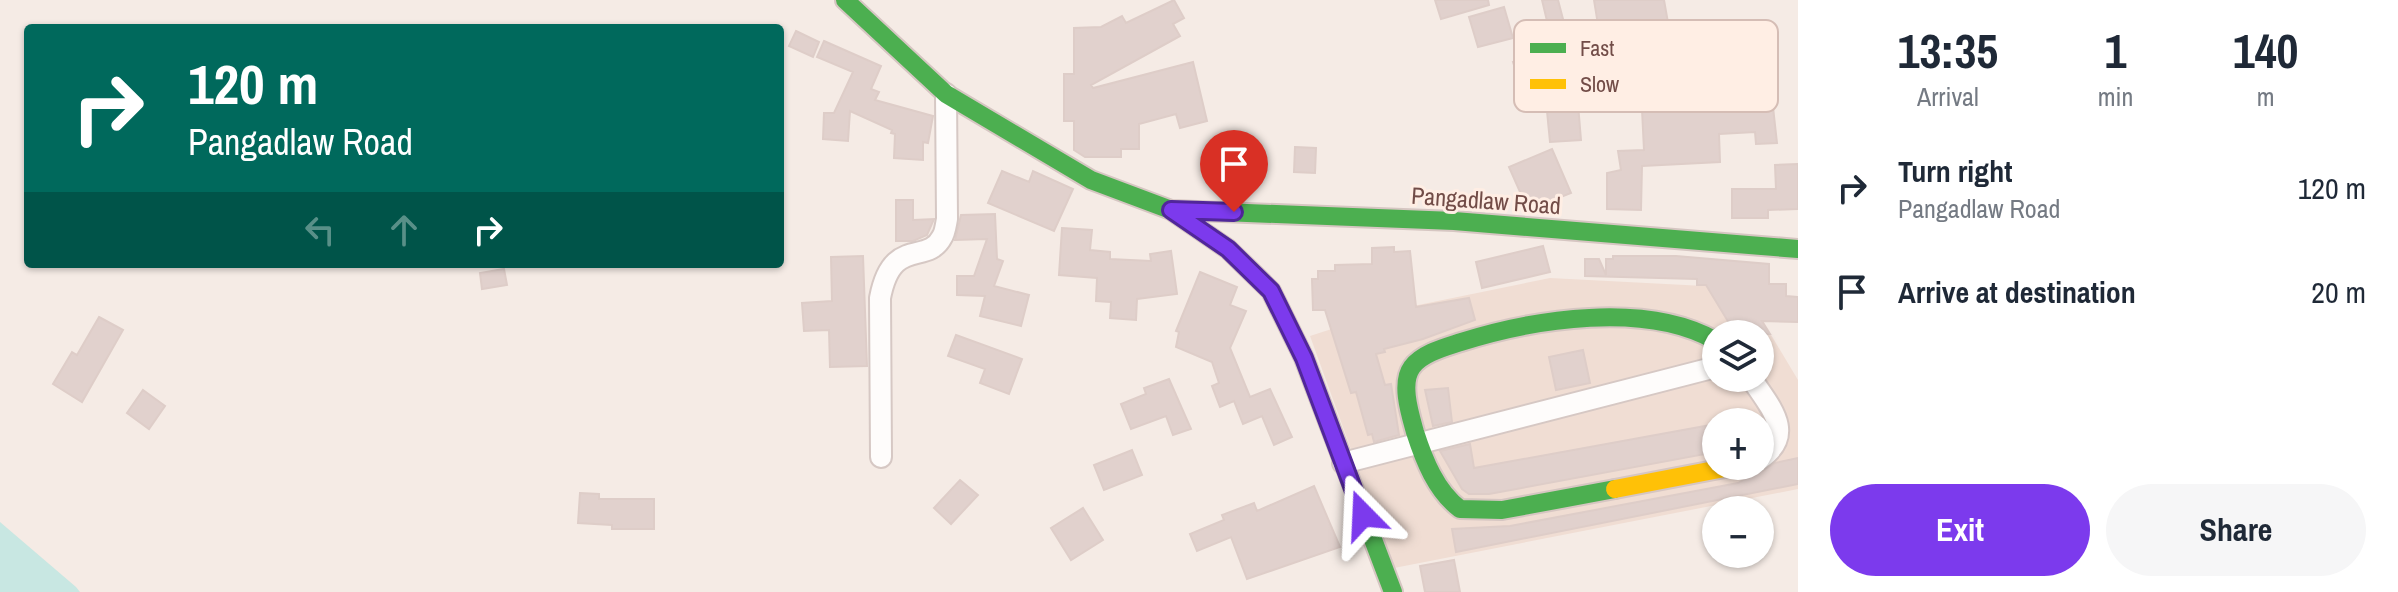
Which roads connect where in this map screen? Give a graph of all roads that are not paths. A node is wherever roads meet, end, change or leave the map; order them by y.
1 (845, 0) edge
2 (946, 94) junction
3 (1171, 210) junction
4 (1798, 249) edge
5 (1702, 333) edge
6 (1702, 371) edge
7 (1774, 413) edge
8 (1419, 443) junction
9 (1774, 449) edge
10 (881, 457) dead end
11 (1343, 463) junction
12 (1702, 472) edge
13 (1393, 592) edge

1 - 2 street
2 - 3 street
2 - 10 street
3 - 4 street, Pangadlaw Road
3 - 11 street
5 - 8 street
6 - 8 street
7 - 9 street
8 - 11 street
8 - 12 street
11 - 13 street

